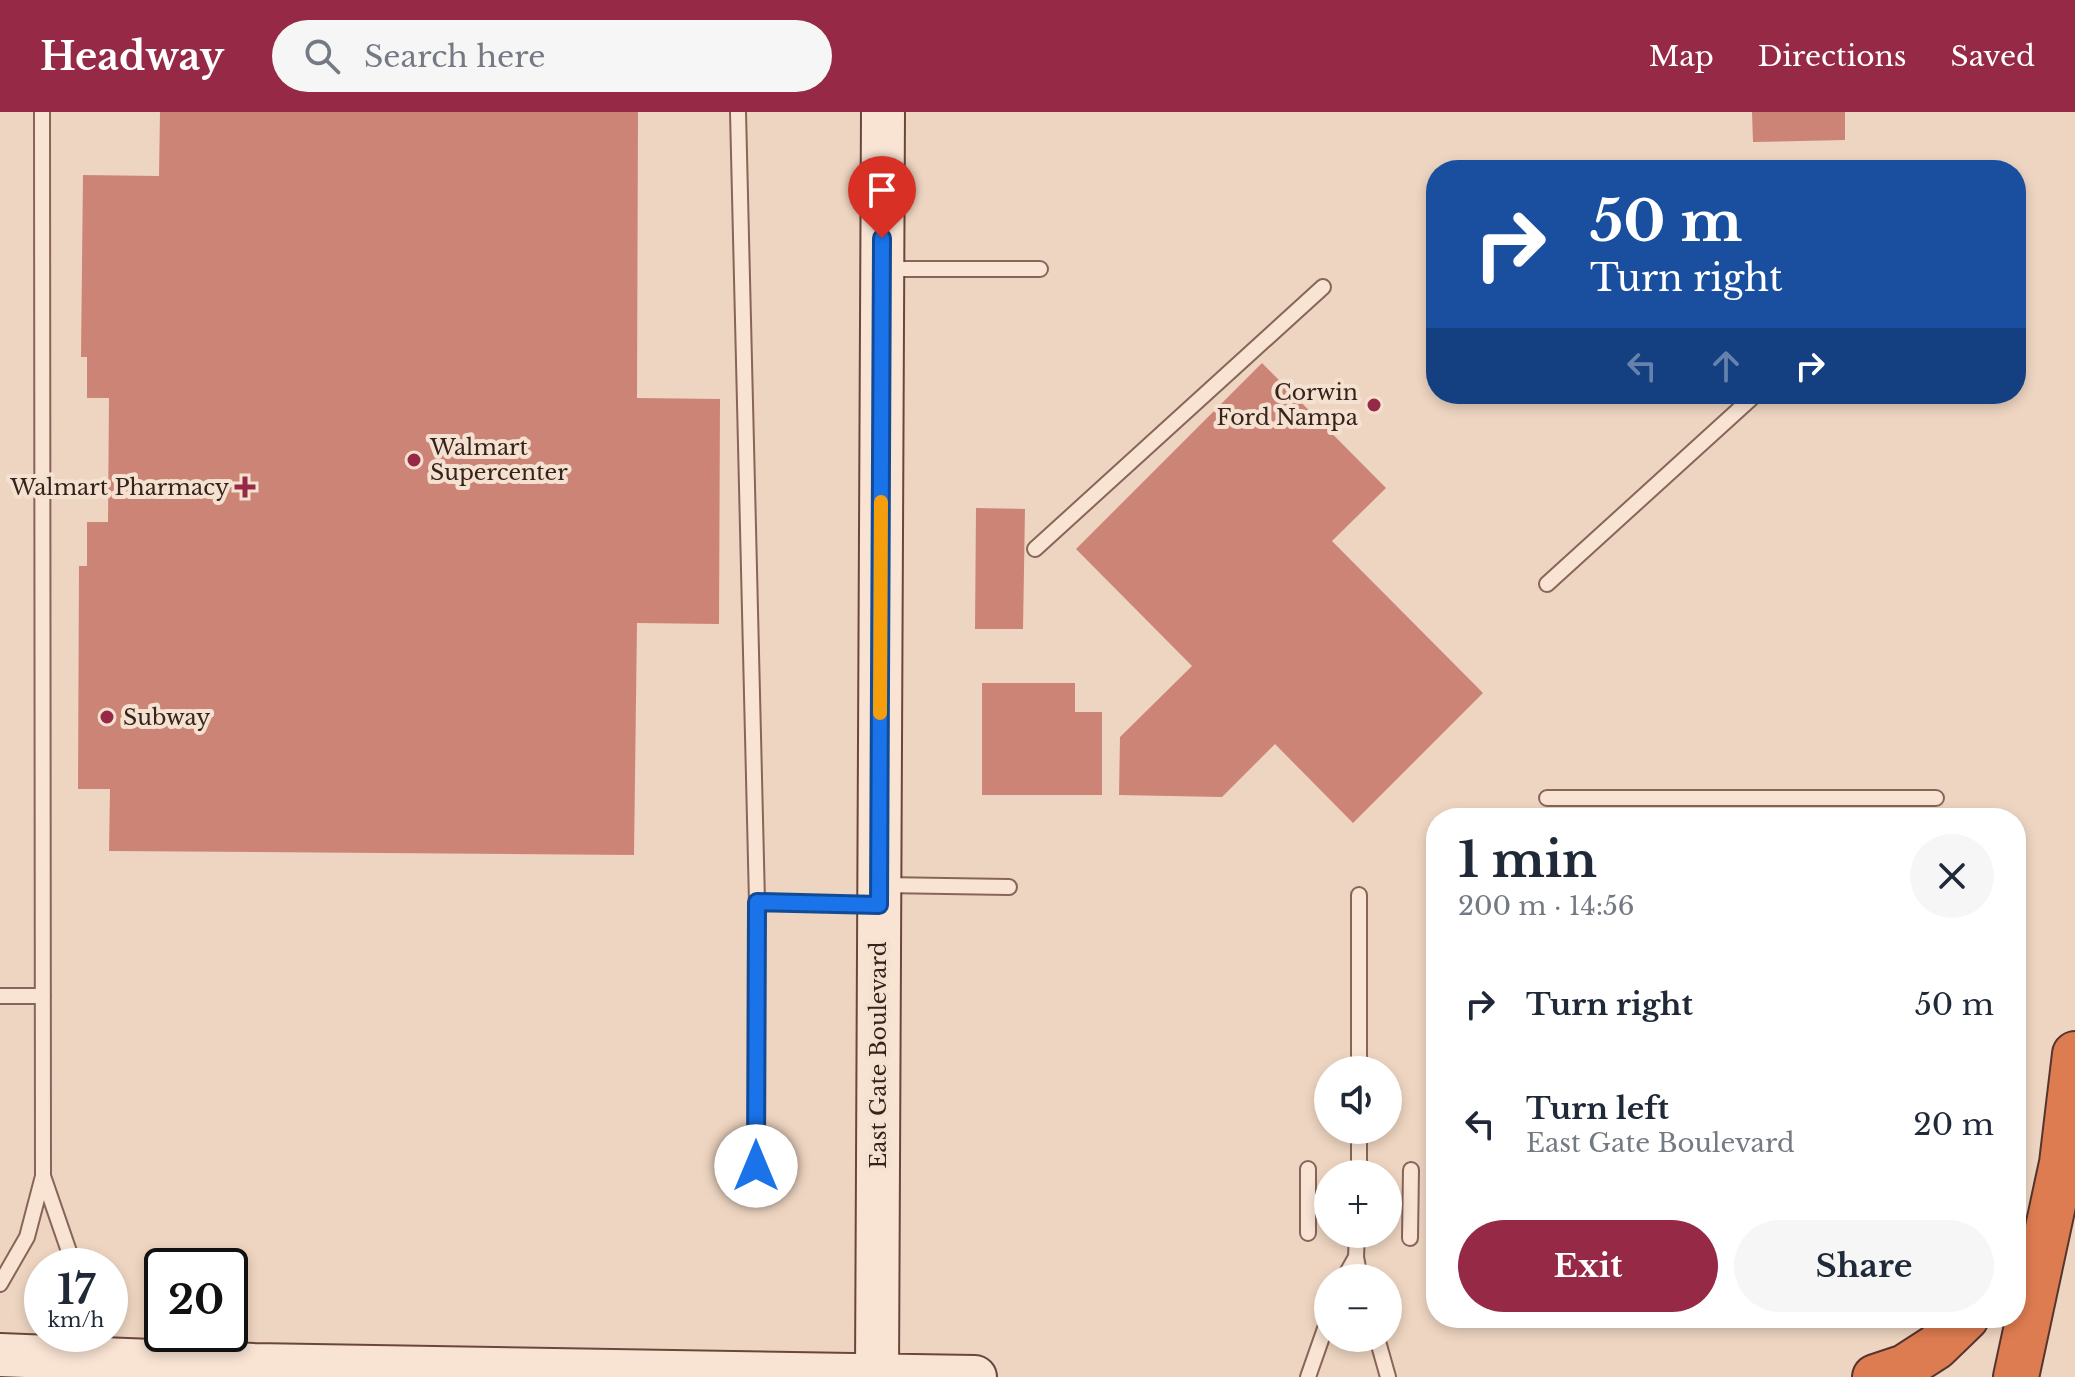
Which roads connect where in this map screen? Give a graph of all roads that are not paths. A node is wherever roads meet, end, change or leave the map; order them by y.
1 (42, 112) edge
2 (738, 112) edge
3 (883, 112) edge
4 (882, 269) junction
5 (1040, 269) dead end
6 (1323, 287) dead end
7 (1745, 404) edge
8 (1035, 549) dead end
9 (1547, 584) dead end
10 (1547, 798) dead end
11 (1936, 798) dead end
12 (1009, 887) dead end
13 (879, 895) junction
14 (1359, 895) dead end
15 (757, 902) junction
16 (0, 996) edge
17 (43, 996) junction
18 (2075, 1054) edge
19 (1359, 1056) edge
20 (2062, 1163) junction
21 (756, 1166) dead end
22 (1308, 1169) dead end
23 (1411, 1170) dead end
24 (43, 1176) junction
25 (2026, 1228) edge
26 (1308, 1233) dead end
27 (1410, 1238) dead end
28 (68, 1248) edge
29 (1356, 1248) edge
30 (1356, 1257) junction
31 (1352, 1264) edge
32 (1357, 1264) edge
33 (0, 1284) edge
34 (1956, 1328) edge
35 (1317, 1352) edge
36 (1381, 1352) edge
37 (0, 1355) edge
38 (76, 1360) edge
39 (877, 1374) junction
40 (975, 1377) edge
41 (1308, 1377) edge
42 (1388, 1377) edge
43 (1875, 1377) edge
44 (2016, 1377) edge

1 - 17 lane
2 - 15 lane
3 - 4 street, East Gate Boulevard
4 - 5 lane
4 - 13 street, East Gate Boulevard
6 - 8 lane
7 - 9 lane
10 - 11 lane
12 - 13 lane
13 - 15 lane
13 - 39 street, East Gate Boulevard
14 - 19 lane
15 - 21 lane
16 - 17 lane
17 - 24 lane
18 - 20 highway
20 - 25 highway
20 - 44 highway
22 - 26 lane
23 - 27 lane
24 - 28 lane
24 - 33 lane
29 - 30 lane
30 - 31 lane
30 - 32 lane
34 - 43 highway
35 - 41 lane
36 - 42 lane
37 - 38 street
38 - 39 street
39 - 40 street

